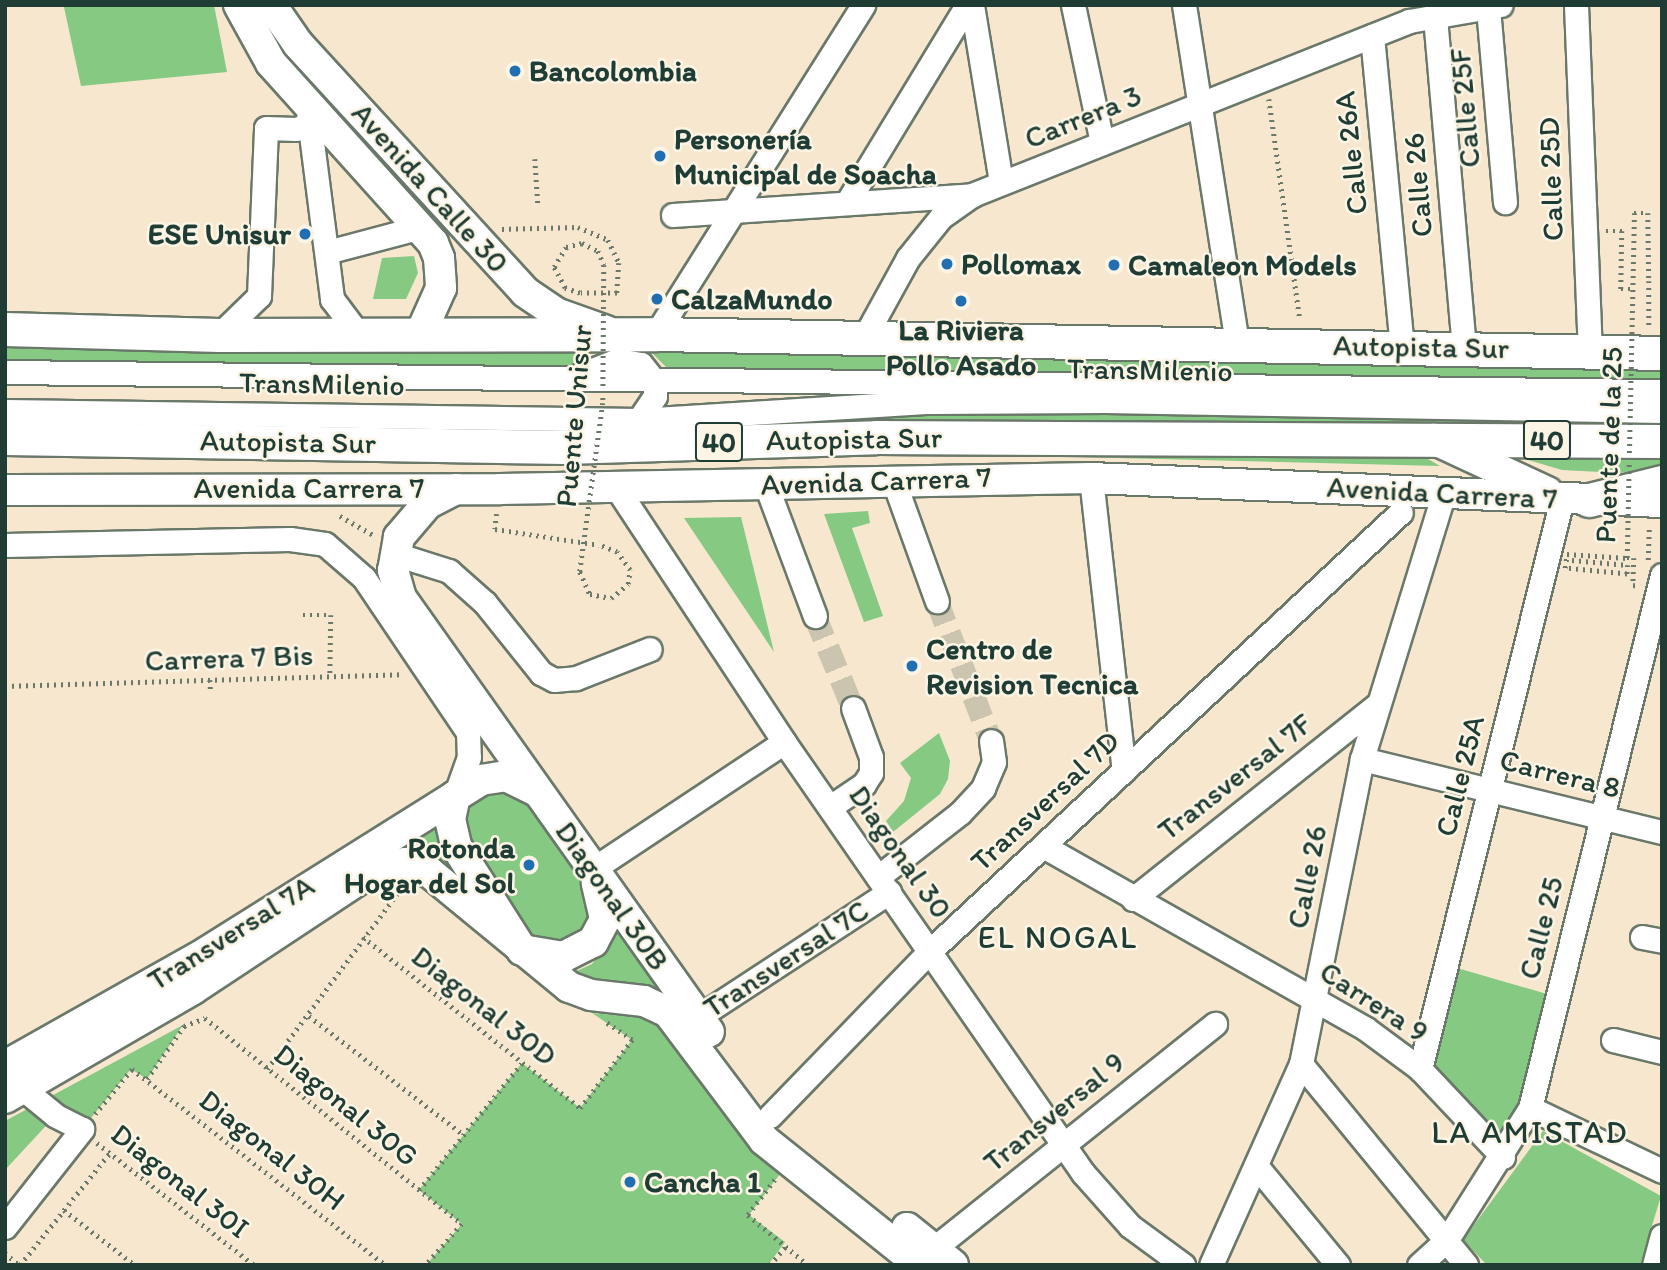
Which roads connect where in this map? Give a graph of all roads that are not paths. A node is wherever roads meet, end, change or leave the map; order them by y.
1 (239, 5) edge
2 (271, 5) edge
3 (863, 5) edge
4 (970, 5) edge
5 (1073, 5) edge
6 (1184, 5) edge
7 (1576, 5) edge
8 (1495, 6) edge
9 (1408, 13) edge
10 (1435, 17) junction
11 (1372, 36) junction
12 (1202, 103) junction
13 (308, 114) junction
14 (1102, 143) junction
15 (1001, 183) junction
16 (436, 194) junction
17 (972, 195) junction
18 (848, 201) junction
19 (1506, 202) dead end
20 (734, 210) junction
21 (673, 215) dead end
22 (415, 221) junction
23 (327, 252) junction
24 (5, 329) edge
25 (617, 334) junction
26 (656, 334) junction
27 (219, 335) junction
28 (359, 335) junction
29 (420, 335) junction
30 (864, 338) junction
31 (1237, 344) junction
32 (1402, 347) junction
33 (1464, 348) junction
34 (1590, 351) junction
35 (1656, 352) edge
36 (5, 372) edge
37 (655, 382) junction
38 (1662, 391) edge
39 (5, 411) edge
40 (1662, 411) edge
41 (639, 420) junction
42 (5, 438) edge
43 (1433, 439) junction
44 (1662, 441) edge
45 (1091, 478) junction
46 (893, 479) junction
47 (1662, 482) edge
48 (766, 485) junction
49 (616, 487) junction
50 (458, 489) junction
51 (5, 490) edge
52 (1444, 493) junction
53 (1575, 500) junction
54 (1662, 502) edge
55 (1401, 512) dead end
56 (5, 545) edge
57 (395, 554) junction
58 (1662, 575) edge
59 (937, 601) tunnel mouth
60 (815, 616) tunnel mouth
61 (650, 649) dead end
62 (1377, 705) junction
63 (853, 708) tunnel mouth
64 (991, 741) tunnel mouth
65 (784, 742) junction
66 (1362, 758) junction
67 (1124, 770) junction
68 (1489, 789) junction
69 (538, 791) junction
70 (456, 796) junction
71 (830, 807) junction
72 (1601, 817) junction
73 (1662, 832) edge
74 (1043, 846) junction
75 (593, 869) junction
76 (884, 884) junction
77 (1133, 899) junction
78 (522, 950) junction
79 (931, 950) junction
80 (1316, 999) junction
81 (690, 1022) junction
82 (1215, 1024) dead end
83 (1613, 1040) dead end
84 (1662, 1052) edge
85 (1301, 1064) junction
86 (1420, 1069) junction
87 (11, 1084) edge
88 (1530, 1108) junction
89 (770, 1116) junction
90 (1064, 1144) junction
91 (1503, 1157) junction
92 (1258, 1168) junction
93 (1662, 1171) edge
94 (5, 1227) edge
95 (1662, 1236) edge
96 (1446, 1241) junction
97 (935, 1259) edge
98 (1183, 1265) edge
99 (1211, 1265) edge
100 (1338, 1265) edge
101 (1419, 1265) edge
102 (1466, 1265) edge
103 (1654, 1265) edge

1 - 13 main road, Avenida Calle 30
2 - 16 main road, Avenida Calle 30
3 - 20 street
4 - 15 street
4 - 18 street
5 - 14 street
6 - 12 street
7 - 34 street, Calle 25D
8 - 10 street, Carrera 3
8 - 19 street, Calle 25F
9 - 10 street, Carrera 3
9 - 11 street, Carrera 3
10 - 33 street, Calle 26
11 - 12 street, Carrera 3
11 - 32 street, Calle 26A
12 - 14 street, Carrera 3
12 - 31 street
13 - 22 main road, Avenida Calle 30
13 - 23 street
13 - 27 street
14 - 15 street, Carrera 3
15 - 17 street, Carrera 3
16 - 22 main road
16 - 25 main road, Avenida Calle 30
17 - 18 street, Carrera 3
17 - 30 street
18 - 20 street, Carrera 3
20 - 21 street, Carrera 3
20 - 26 street
22 - 23 street
22 - 29 main road, Avenida Calle 30
23 - 28 street
24 - 27 highway, Autopista Sur
25 - 26 highway, Autopista Sur
25 - 29 highway, Autopista Sur
26 - 30 highway, Autopista Sur
27 - 28 highway, Autopista Sur
28 - 29 highway, Autopista Sur
30 - 31 highway, Autopista Sur
31 - 32 highway, Autopista Sur
32 - 33 highway, Autopista Sur
33 - 34 highway, Autopista Sur
34 - 35 highway, Autopista Sur
36 - 37 street, TransMilenio
37 - 38 street, TransMilenio
37 - 41 street
39 - 41 street, TransMilenio
40 - 41 street, TransMilenio
42 - 43 highway, Autopista Sur / 40
43 - 44 highway, Autopista Sur / 40
43 - 53 main road
45 - 46 main road, Avenida Carrera 7
45 - 52 main road, Avenida Carrera 7
45 - 67 street
46 - 48 main road, Avenida Carrera 7
46 - 59 street
47 - 53 highway
48 - 49 main road, Avenida Carrera 7
48 - 60 street
49 - 50 main road, Avenida Carrera 7
49 - 65 street, Diagonal 30
50 - 51 main road, Avenida Carrera 7
50 - 57 main road, Diagonal 30B
52 - 53 main road, Avenida Carrera 7
52 - 62 street, Calle 26
53 - 54 main road, Avenida Carrera 7
53 - 68 street, Calle 25A
55 - 67 street, Transversal 7D
56 - 70 street
57 - 61 street
57 - 69 main road, Diagonal 30B
58 - 72 street, Calle 25
62 - 66 street, Calle 26
62 - 77 street, Transversal 7F
63 - 71 street
64 - 76 street, Transversal 7C
65 - 71 street, Diagonal 30
65 - 75 street
66 - 68 street, Carrera 8
66 - 80 street, Calle 26
67 - 74 street, Transversal 7D
68 - 72 street, Carrera 8
68 - 86 street, Calle 25A
69 - 70 main road
69 - 75 main road, Diagonal 30B
70 - 78 main road
70 - 87 main road, Transversal 7A
71 - 76 street, Diagonal 30
72 - 73 street, Carrera 8
72 - 88 street, Calle 25
74 - 77 street, Carrera 9
74 - 79 street, Transversal 7D
75 - 78 main road
75 - 81 main road, Diagonal 30B
76 - 79 street, Diagonal 30
76 - 81 street, Transversal 7C
77 - 80 street, Carrera 9
78 - 81 main road
78 - 87 main road, Transversal 7A
79 - 89 street, Transversal 7D
79 - 90 street, Diagonal 30
80 - 85 street, Calle 26
80 - 86 street, Carrera 9
81 - 89 main road, Diagonal 30B
81 - 97 main road, Diagonal 30B
82 - 90 street, Transversal 9
83 - 84 street
85 - 92 street, Calle 26
85 - 96 street
86 - 91 street, Carrera 9
87 - 94 street
88 - 91 street, Calle 25
88 - 93 street
89 - 97 main road, Diagonal 30B
90 - 97 street, Transversal 9
90 - 98 street, Diagonal 30
91 - 96 street, Calle 25
92 - 99 street, Calle 26
92 - 100 street
95 - 103 street
96 - 101 street, Calle 25
96 - 102 street

